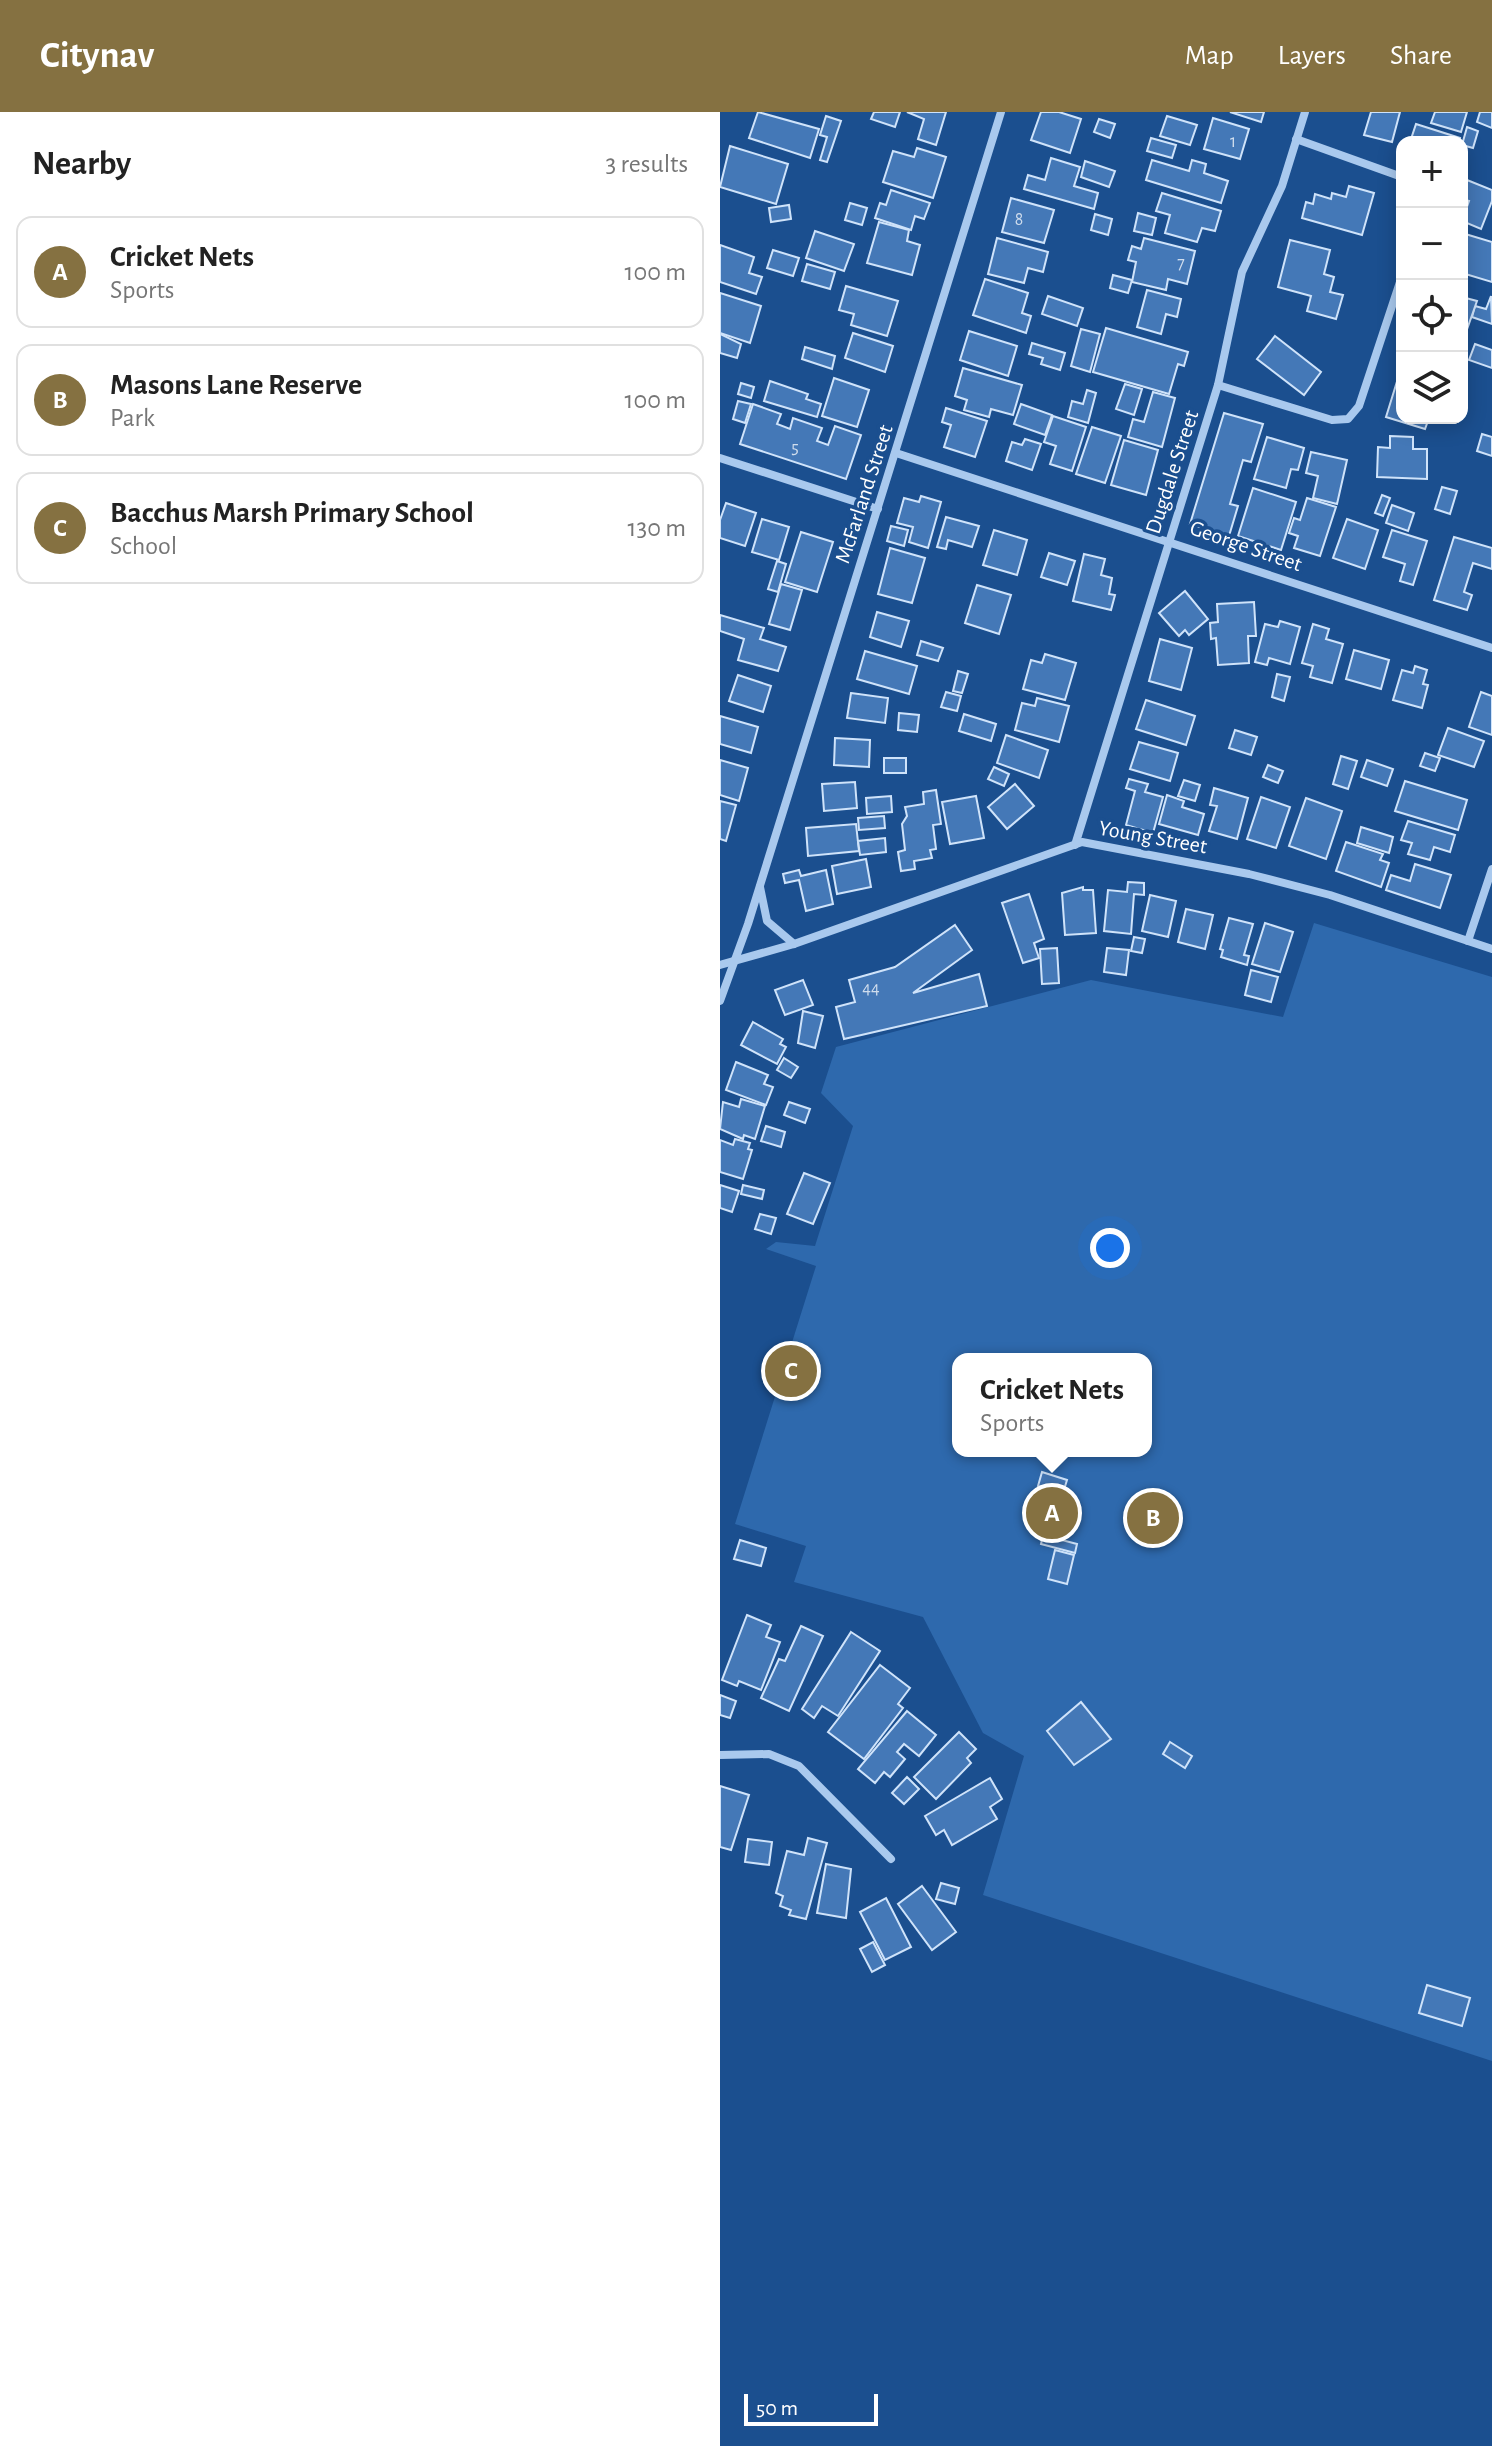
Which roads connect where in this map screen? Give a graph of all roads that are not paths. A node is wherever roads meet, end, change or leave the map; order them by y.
1 (1001, 112) edge
2 (1305, 112) edge
3 (1296, 139) junction
4 (1396, 175) edge
5 (1401, 280) edge
6 (1218, 385) junction
7 (896, 453) junction
8 (720, 458) edge
9 (878, 509) junction
10 (1169, 539) junction
11 (1492, 648) edge
12 (1075, 845) junction
13 (1492, 869) edge
14 (759, 886) junction
15 (1468, 941) junction
16 (794, 944) junction
17 (1492, 949) edge
18 (732, 964) junction
19 (720, 965) edge
20 (720, 1001) edge
21 (720, 1755) edge
22 (891, 1859) dead end

1 - 7 street, McFarland Street
2 - 3 street, Dugdale Street
3 - 4 street
3 - 6 street, Dugdale Street
5 - 6 street
6 - 10 street, Dugdale Street
7 - 9 street, McFarland Street
7 - 10 street, George Street
8 - 9 street
9 - 14 street, McFarland Street
10 - 11 street, George Street
10 - 12 street, Dugdale Street
12 - 15 street, Young Street
12 - 16 street, Young Street
13 - 15 street
14 - 16 street
14 - 18 street, McFarland Street
15 - 17 street, Young Street
16 - 18 street, Young Street
18 - 19 street, Young Street
18 - 20 street, McFarland Street
21 - 22 street

